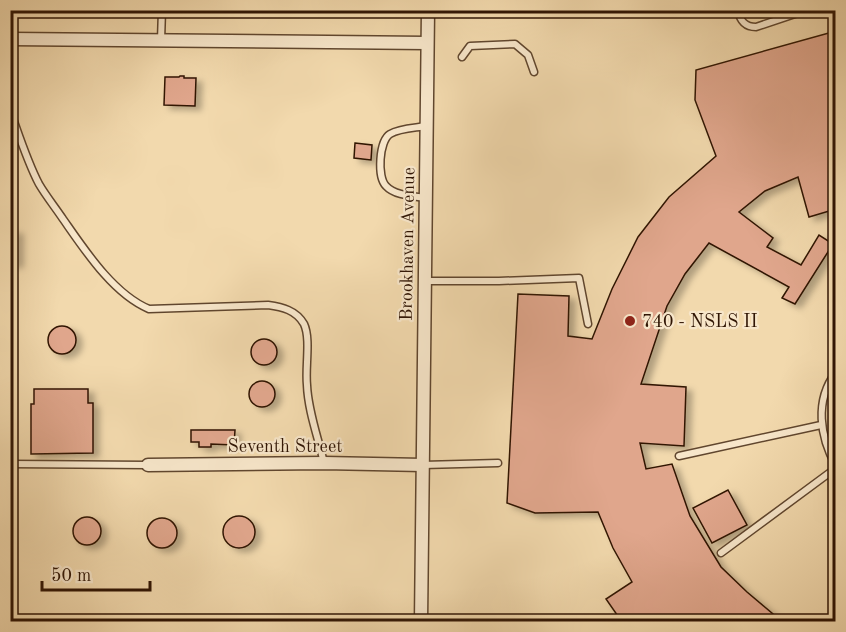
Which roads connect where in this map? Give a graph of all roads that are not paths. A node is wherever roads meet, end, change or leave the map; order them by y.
1 (162, 10) edge
2 (428, 10) edge
3 (738, 10) edge
4 (807, 10) edge
5 (10, 39) edge
6 (161, 40) junction
7 (427, 43) junction
8 (462, 57) dead end
9 (534, 72) dead end
10 (10, 110) edge
11 (426, 126) junction
12 (426, 198) junction
13 (425, 281) junction
14 (588, 324) dead end
15 (836, 372) edge
16 (821, 426) junction
17 (679, 456) dead end
18 (324, 463) junction
19 (498, 463) dead end
20 (10, 464) edge
21 (148, 465) joint
22 (423, 465) junction
23 (836, 467) edge
24 (721, 553) dead end
25 (421, 621) edge
26 (577, 621) edge
27 (597, 621) edge

1 - 6 lane
2 - 7 street, Brookhaven Avenue
3 - 4 lane
5 - 6 street
6 - 7 street
7 - 11 street, Brookhaven Avenue
8 - 9 lane
10 - 18 lane
11 - 12 street, Brookhaven Avenue
11 - 12 lane
12 - 13 street, Brookhaven Avenue
13 - 14 lane
13 - 22 street, Brookhaven Avenue
15 - 16 lane
16 - 17 lane
16 - 23 lane
18 - 21 street, Seventh Street
18 - 22 street, Seventh Street
19 - 22 lane
20 - 21 lane
22 - 25 street, Brookhaven Avenue
23 - 24 lane
26 - 27 lane

